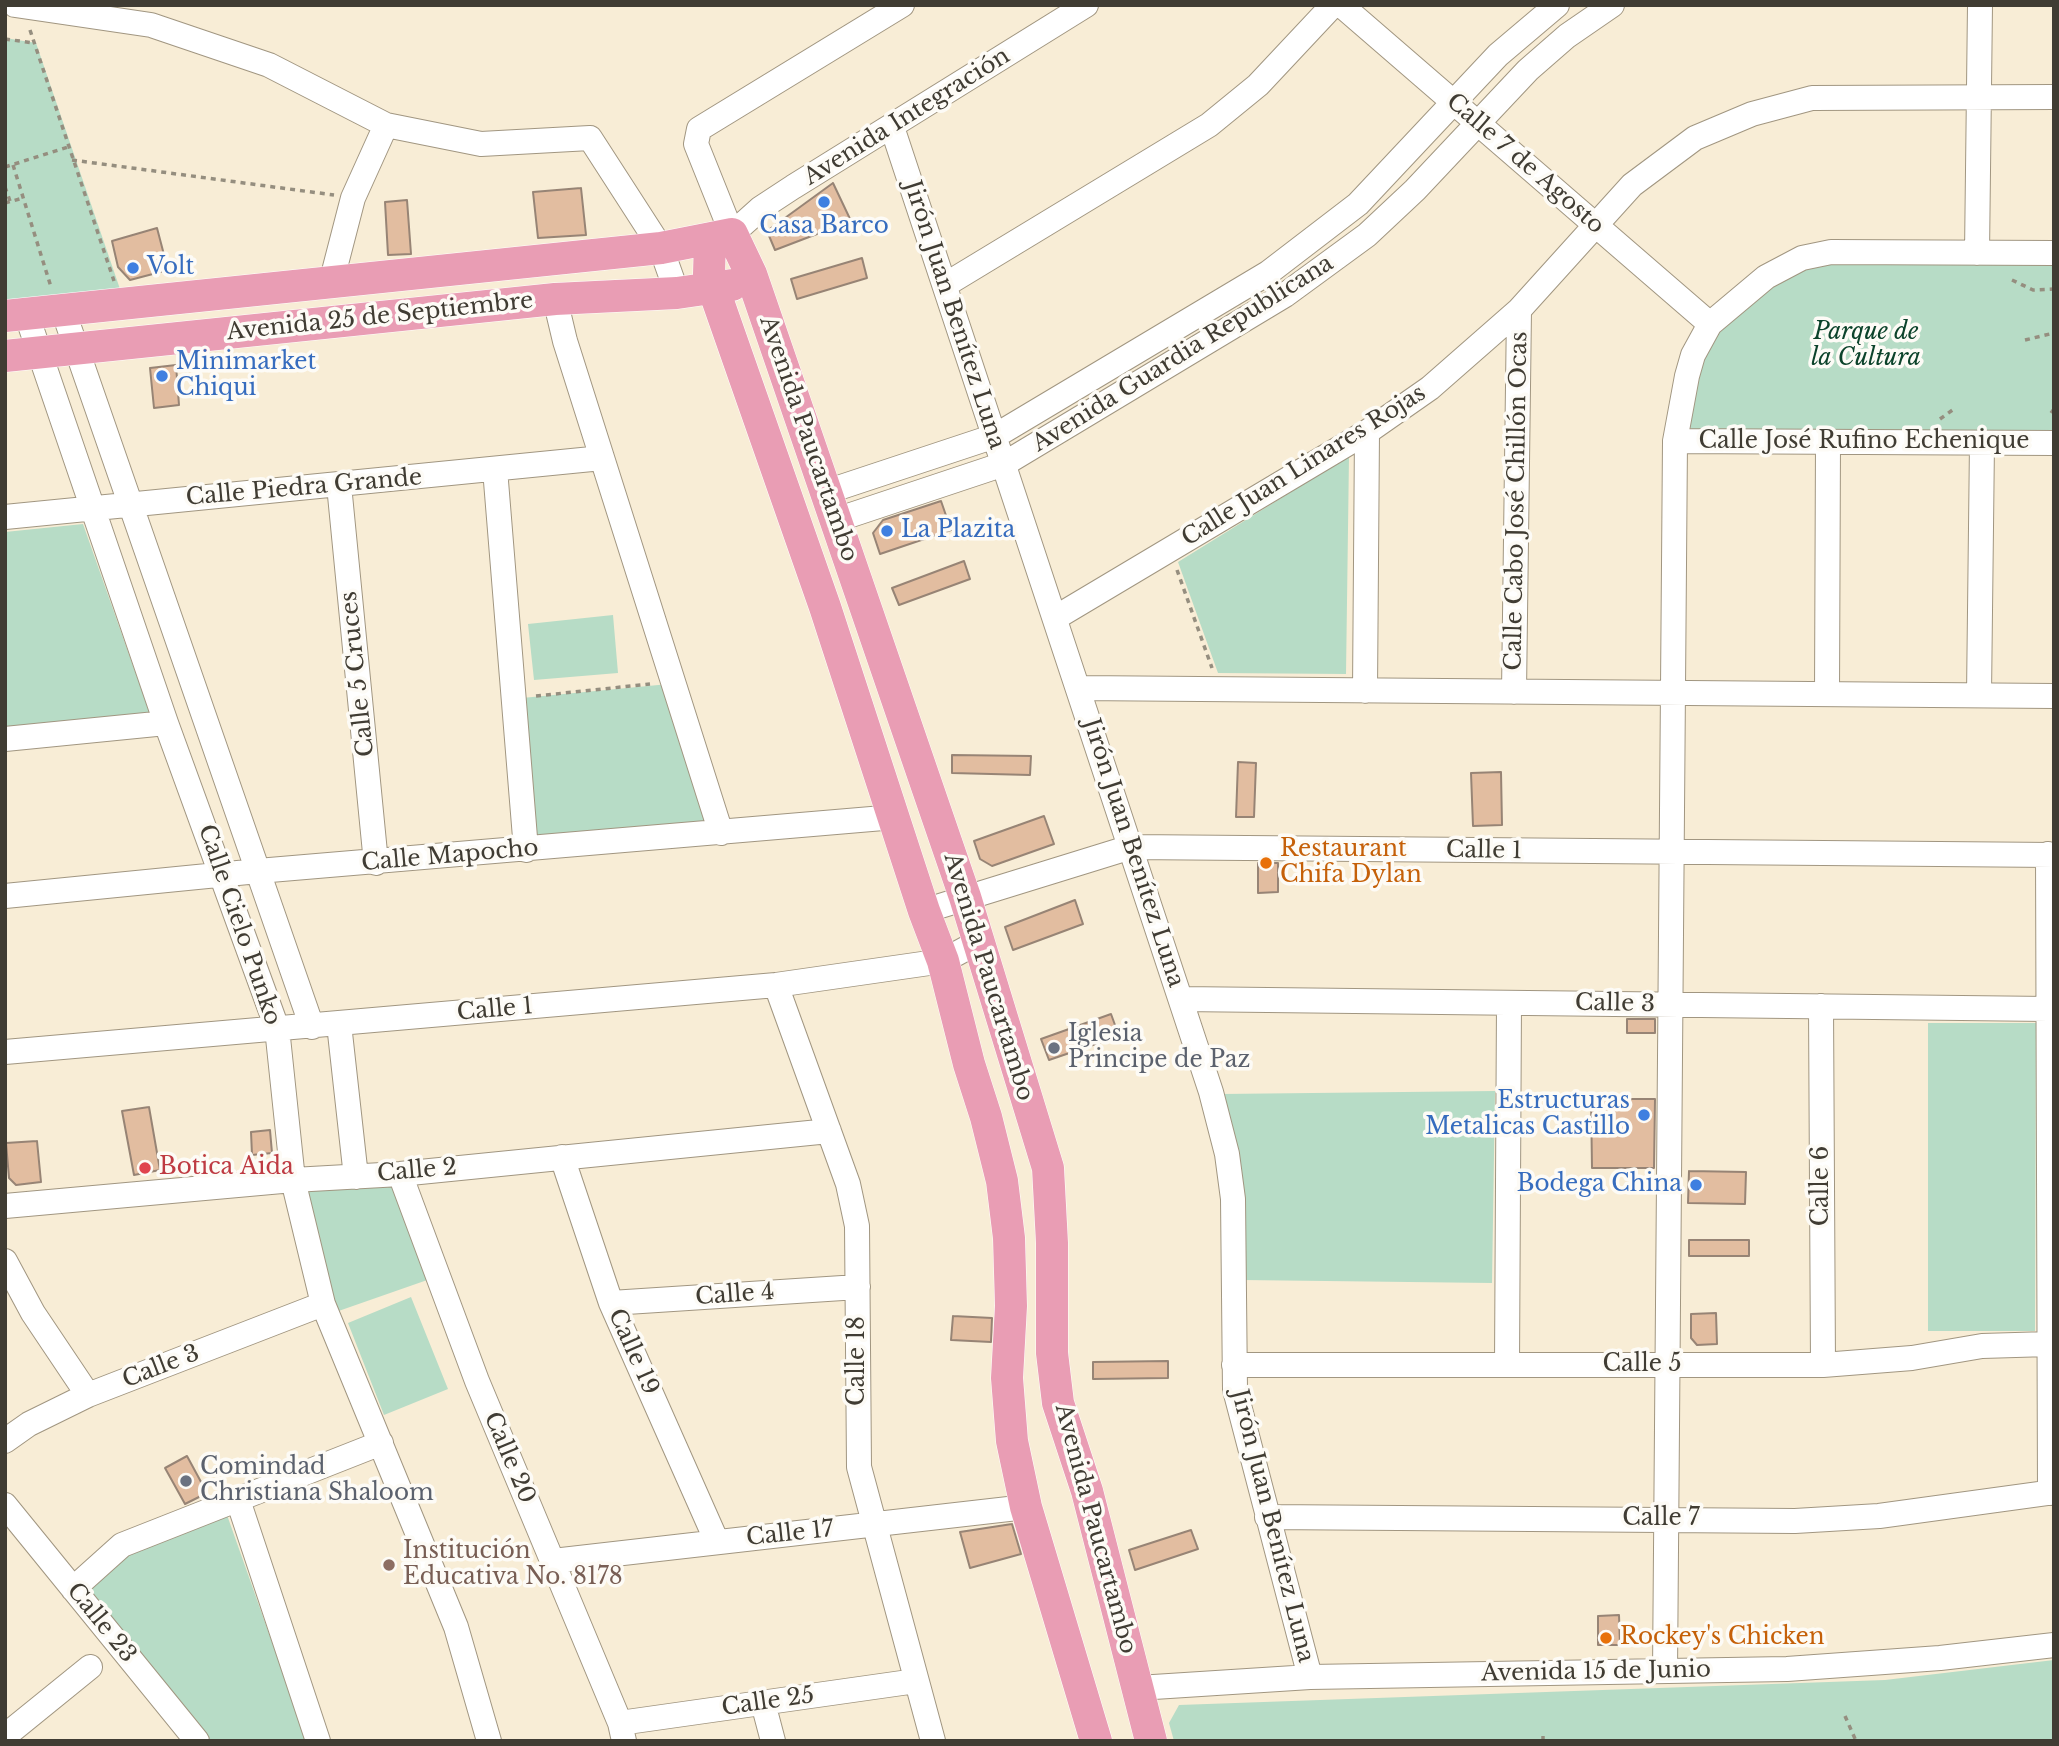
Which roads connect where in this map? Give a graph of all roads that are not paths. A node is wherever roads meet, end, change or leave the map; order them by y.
1 (902, 5) edge
2 (1086, 5) edge
3 (1334, 5) edge
4 (1341, 5) edge
5 (1557, 5) edge
6 (1612, 5) edge
7 (1980, 5) edge
8 (20, 6) edge
9 (152, 15) edge
10 (1979, 97) junction
11 (2054, 97) edge
12 (1453, 102) junction
13 (1477, 123) junction
14 (386, 125) junction
15 (892, 127) junction
16 (1595, 225) junction
17 (721, 237) junction
18 (660, 248) junction
19 (1977, 253) junction
20 (2054, 253) edge
21 (751, 274) junction
22 (331, 283) junction
23 (945, 285) junction
24 (714, 290) junction
25 (677, 293) junction
26 (555, 299) junction
27 (58, 302) junction
28 (1519, 310) junction
29 (16, 314) edge
30 (1710, 324) junction
31 (76, 348) junction
32 (39, 352) junction
33 (5, 356) edge
34 (1367, 432) junction
35 (995, 436) junction
36 (1675, 441) junction
37 (1828, 442) junction
38 (1982, 443) junction
39 (2054, 443) edge
40 (603, 458) junction
41 (1004, 464) junction
42 (495, 469) junction
43 (339, 485) junction
44 (130, 504) junction
45 (831, 506) junction
46 (93, 508) junction
47 (5, 517) edge
48 (1055, 618) junction
49 (1078, 688) junction
50 (1365, 691) junction
51 (1514, 692) junction
52 (1673, 693) junction
53 (1827, 694) junction
54 (1979, 695) junction
55 (2054, 696) edge
56 (166, 723) junction
57 (5, 739) edge
58 (895, 817) junction
59 (721, 832) junction
60 (1131, 847) junction
61 (526, 849) junction
62 (1672, 853) junction
63 (2051, 854) edge
64 (376, 863) junction
65 (258, 871) junction
66 (224, 876) junction
67 (5, 896) edge
68 (964, 897) junction
69 (924, 911) junction
70 (978, 942) junction
71 (943, 961) junction
72 (776, 985) junction
73 (1181, 999) junction
74 (1509, 1003) junction
75 (1671, 1005) junction
76 (1821, 1006) junction
77 (2048, 1010) junction
78 (339, 1024) junction
79 (312, 1027) junction
80 (277, 1028) junction
81 (5, 1052) edge
82 (829, 1131) junction
83 (562, 1157) junction
84 (400, 1174) junction
85 (356, 1177) junction
86 (293, 1180) junction
87 (5, 1206) edge
88 (5, 1261) edge
89 (858, 1287) junction
90 (611, 1303) junction
91 (323, 1304) junction
92 (2049, 1344) junction
93 (1234, 1365) junction
94 (1507, 1365) junction
95 (1667, 1365) junction
96 (1823, 1365) junction
97 (88, 1395) junction
98 (5, 1441) edge
99 (381, 1443) junction
100 (2052, 1492) edge
101 (238, 1500) junction
102 (5, 1505) edge
103 (1026, 1507) junction
104 (1268, 1517) junction
105 (1666, 1519) junction
106 (873, 1525) junction
107 (717, 1542) junction
108 (553, 1561) junction
109 (74, 1589) junction
110 (2054, 1645) edge
111 (90, 1667) dead end
112 (1665, 1671) junction
113 (1310, 1677) junction
114 (916, 1681) junction
115 (1138, 1688) junction
116 (763, 1703) junction
117 (622, 1732) edge
118 (5, 1736) edge
119 (197, 1741) edge
120 (318, 1741) edge
121 (489, 1741) edge
122 (773, 1741) edge
123 (933, 1741) edge
124 (1096, 1741) edge
125 (1135, 1741) edge
126 (1152, 1741) edge

1 - 17 street
2 - 15 street, Avenida Integración
3 - 23 street
4 - 12 street, Calle 7 de Agosto
5 - 12 street, Avenida Guardia Republicana
6 - 13 street, Avenida Guardia Republicana
7 - 10 street
8 - 9 street
9 - 14 street
10 - 11 street, Calle Juan Linares Rojas
10 - 16 street, Calle Juan Linares Rojas
10 - 19 street
12 - 13 street, Calle 7 de Agosto
12 - 35 street, Avenida Guardia Republicana
13 - 16 street, Calle 7 de Agosto
13 - 41 street, Avenida Guardia Republicana
14 - 18 street
14 - 22 street
15 - 17 street, Avenida Integración
15 - 23 street, Jirón Juan Benítez Luna
16 - 28 street, Calle Juan Linares Rojas
16 - 30 street, Calle 7 de Agosto
17 - 18 main road, Avenida 25 de Septiembre
17 - 21 main road, Avenida Paucartambo
17 - 24 main road, Avenida Paucartambo
18 - 22 main road, Avenida 25 de Septiembre
18 - 25 street
19 - 20 street
19 - 30 street
21 - 24 main road, Avenida 25 de Septiembre
21 - 45 main road, Avenida Paucartambo
22 - 27 main road, Avenida 25 de Septiembre
23 - 35 street, Jirón Juan Benítez Luna
24 - 25 main road, Avenida 25 de Septiembre
24 - 58 main road, Avenida Paucartambo
25 - 26 main road, Avenida 25 de Septiembre
26 - 31 main road, Avenida 25 de Septiembre
26 - 40 street
27 - 29 main road, Avenida 25 de Septiembre
27 - 31 street, Calle Cielo Punko
28 - 34 street, Calle Juan Linares Rojas
28 - 51 street, Calle Cabo José Chillón Ocas
29 - 32 street, Calle Cielo Punko
30 - 36 street
31 - 32 main road, Avenida 25 de Septiembre
31 - 44 street, Calle Cielo Punko
32 - 33 main road, Avenida 25 de Septiembre
32 - 46 street, Calle Cielo Punko
34 - 48 street, Calle Juan Linares Rojas
34 - 50 street
35 - 41 street, Jirón Juan Benítez Luna
35 - 45 street, Avenida Guardia Republicana
36 - 37 street, Calle José Rufino Echenique
36 - 52 street
37 - 38 street, Calle José Rufino Echenique
37 - 53 street
38 - 39 street, Calle José Rufino Echenique
38 - 54 street
40 - 42 street, Calle Piedra Grande
40 - 59 street
41 - 45 street, Avenida Guardia Republicana
41 - 48 street, Jirón Juan Benítez Luna
42 - 43 street, Calle Piedra Grande
42 - 61 street
43 - 44 street, Calle Piedra Grande
43 - 64 street, Calle 5 Cruces
44 - 46 street, Calle Piedra Grande
44 - 65 street, Calle Cielo Punko
45 - 68 main road, Avenida Paucartambo
46 - 47 street, Calle Piedra Grande
46 - 56 street, Calle Cielo Punko
48 - 49 street, Jirón Juan Benítez Luna
49 - 50 street
49 - 60 street, Jirón Juan Benítez Luna
50 - 51 street
51 - 52 street
52 - 53 street
52 - 62 street
53 - 54 street
54 - 55 street
56 - 57 street
56 - 66 street, Calle Cielo Punko
58 - 59 street, Calle Mapocho
58 - 69 main road, Avenida Paucartambo
59 - 61 street, Calle Mapocho
60 - 62 street, Calle 1
60 - 68 street, Calle 1
60 - 73 street, Jirón Juan Benítez Luna
61 - 64 street, Calle Mapocho
62 - 63 street, Calle 1
62 - 75 street
63 - 77 street
64 - 65 street, Calle Mapocho
65 - 66 street, Calle Mapocho
65 - 79 street, Calle Cielo Punko
66 - 67 street, Calle Mapocho
66 - 80 street, Calle Cielo Punko
68 - 69 street, Calle 1
68 - 70 main road, Avenida Paucartambo
69 - 71 main road, Avenida Paucartambo
70 - 71 street, Calle 1
70 - 115 main road, Avenida Paucartambo
71 - 72 street, Calle 1
71 - 103 main road, Avenida Paucartambo
72 - 78 street, Calle 1
72 - 82 street, Calle 18
73 - 74 street, Calle 3
73 - 93 street, Jirón Juan Benítez Luna
74 - 75 street, Calle 3
74 - 94 street
75 - 76 street, Calle 3
75 - 95 street
76 - 77 street, Calle 3
76 - 96 street, Calle 6
77 - 92 street
78 - 79 street, Calle 1
78 - 85 street
79 - 80 street, Calle 1
80 - 81 street, Calle 1
80 - 86 street, Calle Cielo Punko
82 - 83 street, Calle 2
82 - 89 street, Calle 18
83 - 84 street, Calle 2
83 - 90 street, Calle 19
84 - 85 street, Calle 2
84 - 108 street, Calle 20
85 - 86 street, Calle 2
86 - 87 street, Calle 2
86 - 91 street, Calle Cielo Punko
88 - 97 street
89 - 90 street, Calle 4
89 - 106 street, Calle 18
90 - 107 street, Calle 19
91 - 97 street, Calle 3
91 - 99 street, Calle Cielo Punko
92 - 96 street, Calle 5
92 - 100 street
93 - 94 street, Calle 5
93 - 104 street, Jirón Juan Benítez Luna
94 - 95 street, Calle 5
95 - 96 street, Calle 5
95 - 105 street
97 - 98 street, Calle 3
99 - 101 street
99 - 121 street, Calle Cielo Punko
100 - 105 street, Calle 7
101 - 109 street
101 - 120 street
102 - 109 street, Calle 23
103 - 106 street, Calle 17
103 - 124 main road, Avenida Paucartambo
104 - 105 street, Calle 7
104 - 113 street, Jirón Juan Benítez Luna
105 - 112 street
106 - 107 street, Calle 17
106 - 114 street, Calle 18
107 - 108 street, Calle 17
108 - 117 street, Calle 20
109 - 119 street, Calle 23
110 - 112 street, Avenida 15 de Junio
111 - 118 street
112 - 113 street, Avenida 15 de Junio
113 - 115 street, Avenida 15 de Junio
114 - 116 street, Calle 25
114 - 123 street, Calle 18
115 - 125 main road
115 - 126 main road, Avenida Paucartambo
116 - 117 street, Calle 25
116 - 122 street

